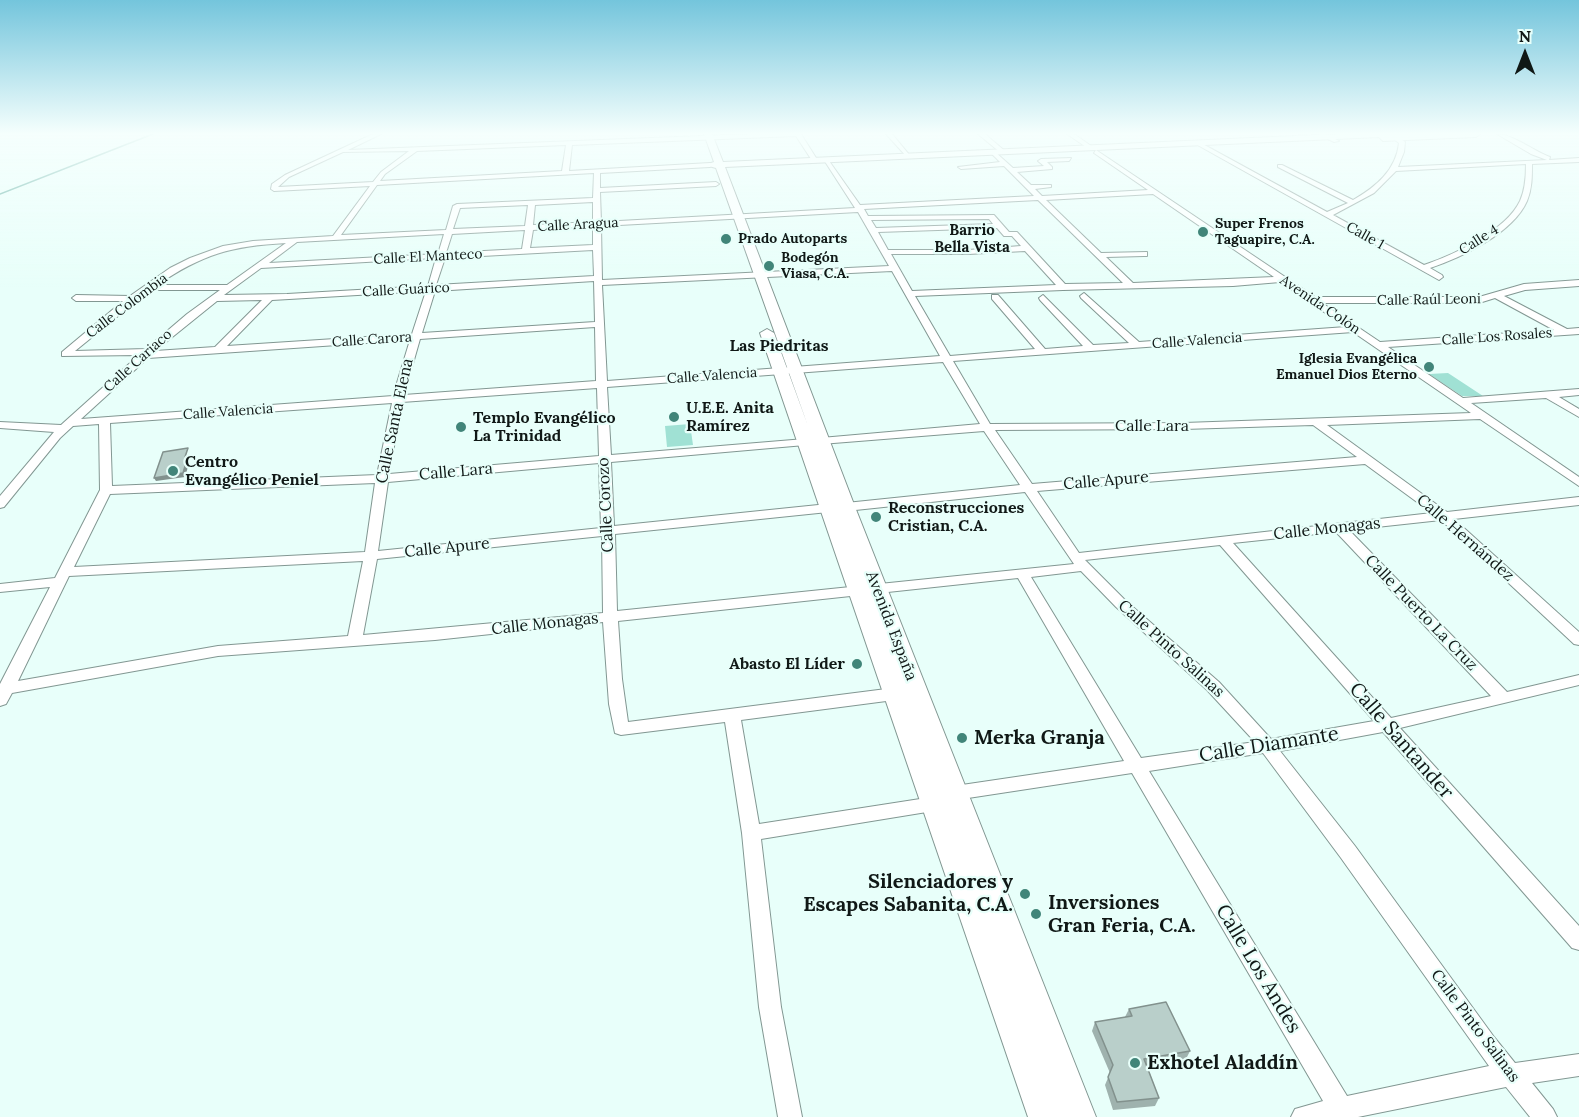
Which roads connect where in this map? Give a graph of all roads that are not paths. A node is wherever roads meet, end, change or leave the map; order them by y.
1 (275, 186) edge
2 (345, 186) edge
3 (372, 186) edge
4 (597, 186) edge
5 (641, 186) edge
6 (721, 186) edge
7 (845, 186) edge
8 (1047, 186) edge
9 (1147, 186) edge
10 (1274, 186) edge
11 (1319, 186) edge
12 (1376, 186) edge
13 (1527, 186) edge
14 (1030, 187) joint
15 (1156, 192) junction
16 (597, 195) junction
17 (1041, 198) junction
18 (532, 203) junction
19 (1353, 203) junction
20 (862, 212) junction
21 (1327, 215) junction
22 (733, 216) junction
23 (597, 224) junction
24 (999, 226) junction
25 (529, 227) junction
26 (873, 230) junction
27 (450, 231) junction
28 (334, 238) junction
29 (295, 240) junction
30 (598, 247) junction
31 (1027, 248) junction
32 (526, 252) junction
33 (885, 252) junction
34 (945, 252) junction
35 (1144, 254) dead end
36 (1099, 255) junction
37 (441, 257) junction
38 (949, 265) dead end
39 (259, 266) junction
40 (894, 268) junction
41 (1423, 268) junction
42 (753, 275) junction
43 (1439, 277) dead end
44 (1282, 279) junction
45 (599, 280) junction
46 (1579, 283) edge
47 (1130, 285) junction
48 (148, 287) junction
49 (1063, 287) junction
50 (228, 288) junction
51 (430, 288) junction
52 (908, 294) junction
53 (1084, 296) dead end
54 (1498, 296) junction
55 (270, 297) junction
56 (995, 297) dead end
57 (76, 298) dead end
58 (214, 298) junction
59 (1043, 298) dead end
60 (134, 299) junction
61 (1313, 300) junction
62 (600, 324) junction
63 (1355, 329) junction
64 (1565, 332) junction
65 (1579, 332) edge
66 (415, 337) junction
67 (1579, 340) edge
68 (1137, 345) junction
69 (1379, 345) junction
70 (1091, 349) junction
71 (219, 350) junction
72 (1043, 353) junction
73 (65, 354) joint
74 (146, 354) junction
75 (946, 360) junction
76 (788, 370) junction
77 (601, 384) junction
78 (1579, 392) edge
79 (1547, 394) junction
80 (397, 399) junction
81 (1461, 401) junction
82 (1579, 414) edge
83 (1483, 416) junction
84 (104, 421) junction
85 (1316, 422) junction
86 (0, 425) edge
87 (67, 426) junction
88 (987, 427) junction
89 (813, 442) junction
90 (1367, 459) junction
91 (603, 460) junction
92 (382, 478) junction
93 (1579, 482) edge
94 (1029, 488) junction
95 (106, 490) junction
96 (1579, 501) edge
97 (0, 504) edge
98 (837, 507) junction
99 (1444, 516) junction
100 (1338, 527) junction
101 (608, 530) junction
102 (1223, 540) junction
103 (371, 556) junction
104 (1080, 562) junction
105 (1022, 574) junction
106 (63, 577) junction
107 (0, 588) edge
108 (867, 590) junction
109 (610, 617) junction
110 (1579, 640) edge
111 (354, 642) junction
112 (1579, 680) edge
113 (4, 694) edge
114 (894, 694) junction
115 (1504, 699) junction
116 (732, 715) junction
117 (1387, 725) junction
118 (1269, 746) junction
119 (1136, 766) junction
120 (955, 793) junction
121 (933, 804) junction
122 (751, 833) junction
123 (1579, 941) edge
124 (1579, 1065) edge
125 (1511, 1075) junction
126 (1344, 1113) edge
127 (790, 1117) edge
128 (1045, 1117) edge
129 (1079, 1117) edge
130 (1303, 1117) edge
131 (1545, 1117) edge

1 - 2 street
3 - 28 street
4 - 16 street, Calle Corozo
5 - 16 street
6 - 22 main road, Avenida España
7 - 20 street, Calle Pinto Salinas
8 - 14 street
9 - 15 street, Avenida Colón
10 - 21 street, Calle 1
11 - 19 street
12 - 19 street
13 - 41 street, Calle 4
14 - 17 street
15 - 17 street, Calle Aragua
15 - 44 street, Avenida Colón
16 - 18 street
16 - 23 street, Calle Corozo
17 - 20 street, Calle Aragua
17 - 36 street
18 - 25 street
18 - 27 street, Calle Santa Elena
19 - 21 street
20 - 22 street, Calle Aragua
20 - 24 street
20 - 26 street, Calle Pinto Salinas
21 - 41 street, Calle 1
22 - 23 street, Calle Aragua
22 - 42 main road, Avenida España
23 - 25 street, Calle Aragua
23 - 30 street, Calle Corozo
24 - 26 street
24 - 31 street
25 - 27 street, Calle Aragua
25 - 32 street
26 - 33 street, Calle Pinto Salinas
27 - 28 street, Calle Aragua
27 - 37 street, Calle Santa Elena
28 - 29 street, Calle Aragua
29 - 39 street, Calle Cariaco
29 - 48 street, Calle Colombia
30 - 32 street, Calle El Manteco
30 - 45 street, Calle Corozo
31 - 34 street
31 - 49 street
32 - 37 street, Calle El Manteco
33 - 34 street
33 - 40 street, Calle Pinto Salinas
34 - 38 street
35 - 36 street
36 - 47 street
37 - 39 street, Calle El Manteco
37 - 51 street, Calle Santa Elena
39 - 50 street, Calle Cariaco
40 - 42 street, Calle Guárico
40 - 52 street, Calle Pinto Salinas
41 - 43 street, Calle 1
42 - 45 street, Calle Guárico
42 - 76 main road, Avenida España
44 - 47 street
44 - 61 street, Avenida Colón
45 - 51 street, Calle Guárico
45 - 62 street, Calle Corozo
46 - 54 street, Calle Raúl Leoni
47 - 49 street
48 - 50 street
48 - 60 street, Calle Colombia
49 - 52 street
50 - 58 street, Calle Cariaco
51 - 55 street, Calle Guárico
51 - 66 street, Calle Santa Elena
52 - 75 street, Calle Pinto Salinas
53 - 68 street
54 - 61 street, Calle Raúl Leoni
54 - 64 street
55 - 58 street, Calle Guárico
55 - 71 street
56 - 72 street
57 - 60 street
58 - 74 street, Calle Cariaco
59 - 70 street
60 - 73 street, Calle Colombia
61 - 63 street, Avenida Colón
62 - 66 street, Calle Carora
62 - 77 street, Calle Corozo
63 - 68 street, Calle Valencia
63 - 69 street, Avenida Colón
64 - 65 street, Calle Los Rosales
64 - 67 street
64 - 69 street, Calle Los Rosales
66 - 71 street, Calle Carora
66 - 80 street, Calle Santa Elena
68 - 70 street, Calle Valencia
69 - 81 street, Avenida Colón
70 - 72 street, Calle Valencia
71 - 74 street, Calle Carora
72 - 75 street, Calle Valencia
73 - 74 street, Calle Carora
74 - 87 street, Calle Cariaco
75 - 76 street, Calle Valencia
75 - 88 street, Calle Pinto Salinas
76 - 77 street, Calle Valencia
76 - 89 main road, Avenida España
77 - 80 street, Calle Valencia
77 - 91 street, Calle Corozo
78 - 79 street
79 - 81 street
79 - 82 street
80 - 84 street, Calle Valencia
80 - 92 street, Calle Santa Elena
81 - 83 street, Avenida Colón
83 - 85 street, Calle Lara
83 - 93 street, Avenida Colón
84 - 87 street, Calle Valencia
84 - 95 street
85 - 88 street, Calle Lara
85 - 90 street, Calle Hernández
86 - 87 street, Calle Valencia
87 - 97 street, Calle Cariaco
88 - 89 street, Calle Lara
88 - 94 street, Calle Pinto Salinas
89 - 91 street, Calle Lara
89 - 98 main road, Avenida España
90 - 94 street, Calle Apure
90 - 99 street, Calle Hernández
91 - 92 street, Calle Lara
91 - 101 street, Calle Corozo
92 - 95 street, Calle Lara
92 - 103 street, Calle Santa Elena
94 - 98 street, Calle Apure
94 - 104 street, Calle Pinto Salinas
95 - 106 street
96 - 99 street, Calle Monagas
98 - 101 street, Calle Apure
98 - 108 main road, Avenida España
99 - 100 street, Calle Monagas
99 - 110 street, Calle Hernández
100 - 102 street, Calle Monagas
100 - 115 street, Calle Puerto La Cruz
101 - 103 street, Calle Apure
101 - 109 street, Calle Corozo
102 - 104 street, Calle Monagas
102 - 117 street, Calle Santander
103 - 106 street, Calle Apure
103 - 111 street, Calle Santa Elena
104 - 105 street, Calle Monagas
104 - 118 street, Calle Pinto Salinas
105 - 108 street, Calle Monagas
105 - 119 street, Calle Los Andes
106 - 107 street, Calle Apure
106 - 113 street
108 - 109 street, Calle Monagas
108 - 114 main road, Avenida España
108 - 120 main road, Avenida España
109 - 111 street, Calle Monagas
109 - 116 street, Calle Corozo
111 - 113 street, Calle Monagas
112 - 115 street, Calle Diamante
114 - 116 street
114 - 121 main road, Avenida España
115 - 117 street, Calle Diamante
116 - 122 street
117 - 118 street, Calle Diamante
117 - 123 street, Calle Santander
118 - 119 street, Calle Diamante
118 - 125 street, Calle Pinto Salinas
119 - 120 street, Calle Diamante
119 - 126 street, Calle Los Andes
120 - 129 main road, Avenida España
121 - 122 street
121 - 128 main road, Avenida España
122 - 127 street
124 - 125 street
125 - 126 street
125 - 131 street, Calle Pinto Salinas
126 - 130 street

